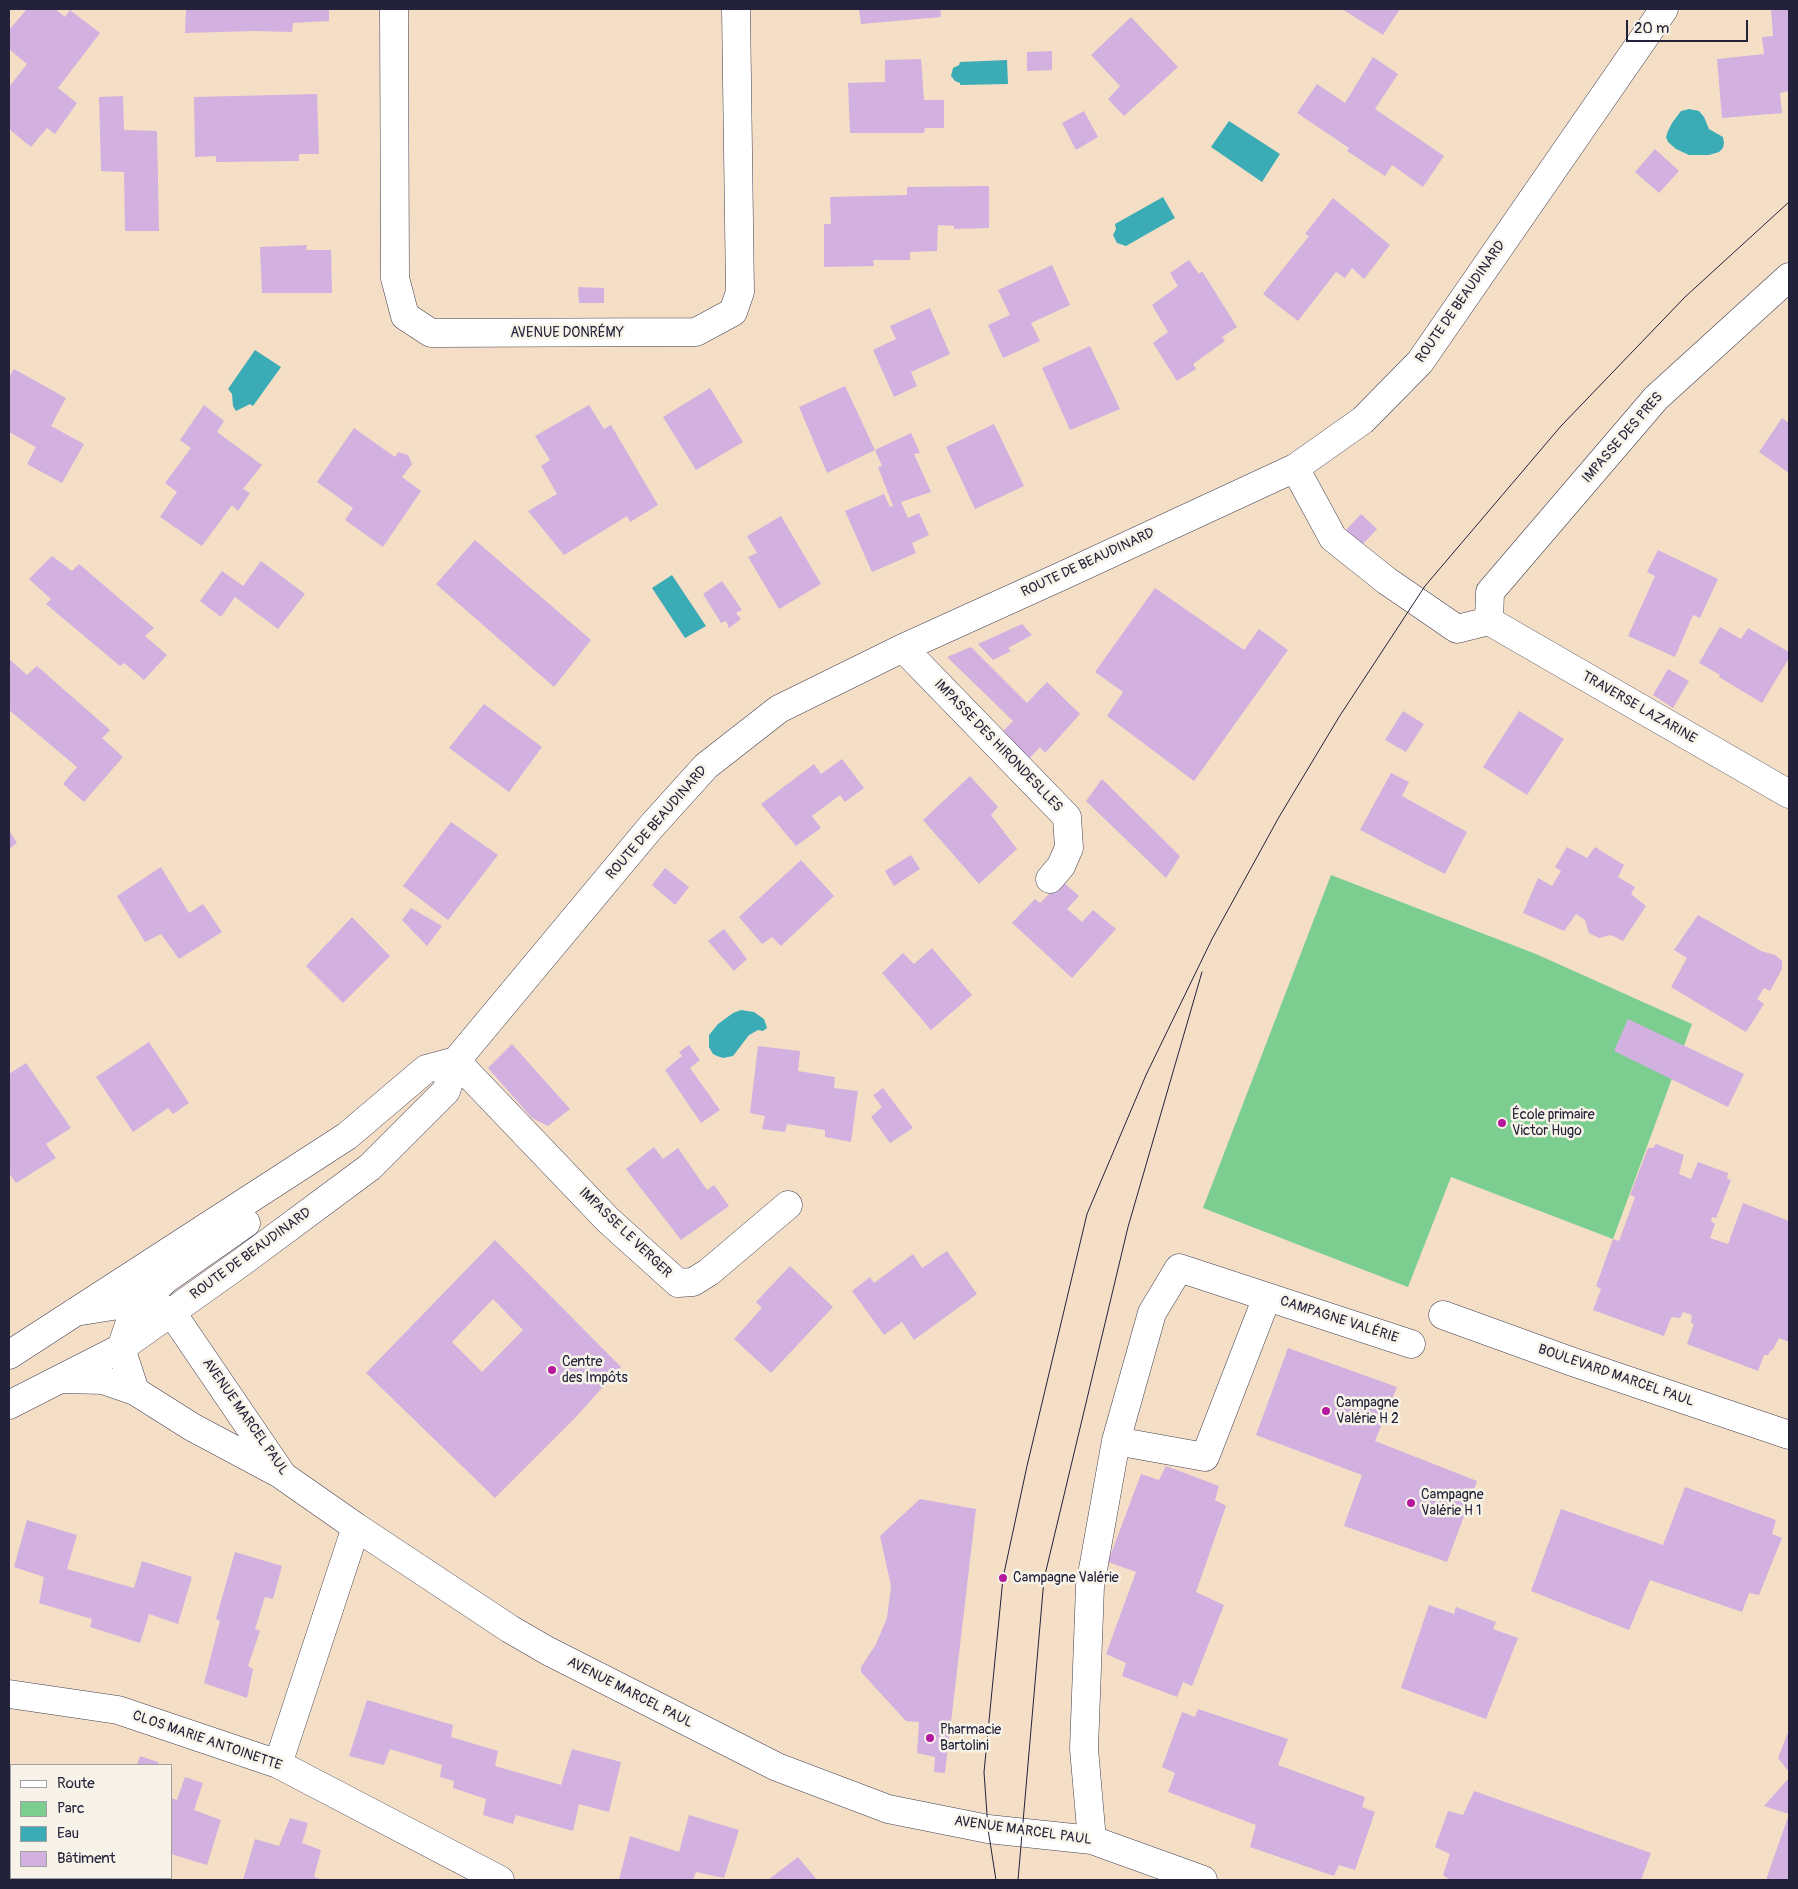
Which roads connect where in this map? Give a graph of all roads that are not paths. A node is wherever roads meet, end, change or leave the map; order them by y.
1 (394, 9) edge
2 (736, 9) edge
3 (1664, 9) edge
4 (1789, 277) edge
5 (1295, 468) junction
6 (1489, 621) junction
7 (903, 648) junction
8 (1789, 794) edge
9 (1050, 879) dead end
10 (456, 1061) junction
11 (347, 1136) junction
12 (788, 1205) dead end
13 (1267, 1297) junction
14 (140, 1304) junction
15 (75, 1312) junction
16 (172, 1313) junction
17 (1443, 1315) dead end
18 (1411, 1344) dead end
19 (121, 1348) junction
20 (9, 1355) edge
21 (60, 1379) junction
22 (135, 1392) junction
23 (9, 1405) edge
24 (1789, 1436) edge
25 (1116, 1441) junction
26 (284, 1476) junction
27 (356, 1527) junction
28 (9, 1694) edge
29 (278, 1764) junction
30 (1092, 1840) junction
31 (1142, 1870) edge
32 (500, 1880) edge
33 (1203, 1880) edge

1 - 2 street, AVENUE DONRÉMY
3 - 5 street, ROUTE DE BEAUDINARD
4 - 6 street, IMPASSE DES PRES
5 - 6 street
5 - 7 street, ROUTE DE BEAUDINARD
6 - 8 street, TRAVERSE LAZARINE
7 - 9 street, IMPASSE DES HIRONDESLLES
7 - 10 street, ROUTE DE BEAUDINARD
10 - 11 street
10 - 12 street, IMPASSE LE VERGER
10 - 16 street, ROUTE DE BEAUDINARD
11 - 14 street
11 - 15 street
13 - 18 street, CAMPAGNE VALÉRIE
13 - 25 street, CAMPAGNE VALÉRIE
13 - 25 street, CAMPAGNE VALÉRIE
14 - 15 street
14 - 16 street
14 - 19 street
15 - 20 street
16 - 19 street, ROUTE DE BEAUDINARD
16 - 26 street, AVENUE MARCEL PAUL
17 - 24 street, BOULEVARD MARCEL PAUL
19 - 21 street, ROUTE DE BEAUDINARD
19 - 22 street
21 - 22 street
21 - 23 street, ROUTE DE BEAUDINARD
22 - 26 street
25 - 30 street, CAMPAGNE VALÉRIE
26 - 27 street, AVENUE MARCEL PAUL
27 - 29 street
27 - 30 street, AVENUE MARCEL PAUL
28 - 29 street, CLOS MARIE ANTOINETTE
29 - 32 street, CLOS MARIE ANTOINETTE
30 - 31 street, AVENUE MARCEL PAUL
31 - 33 street, AVENUE MARCEL PAUL

